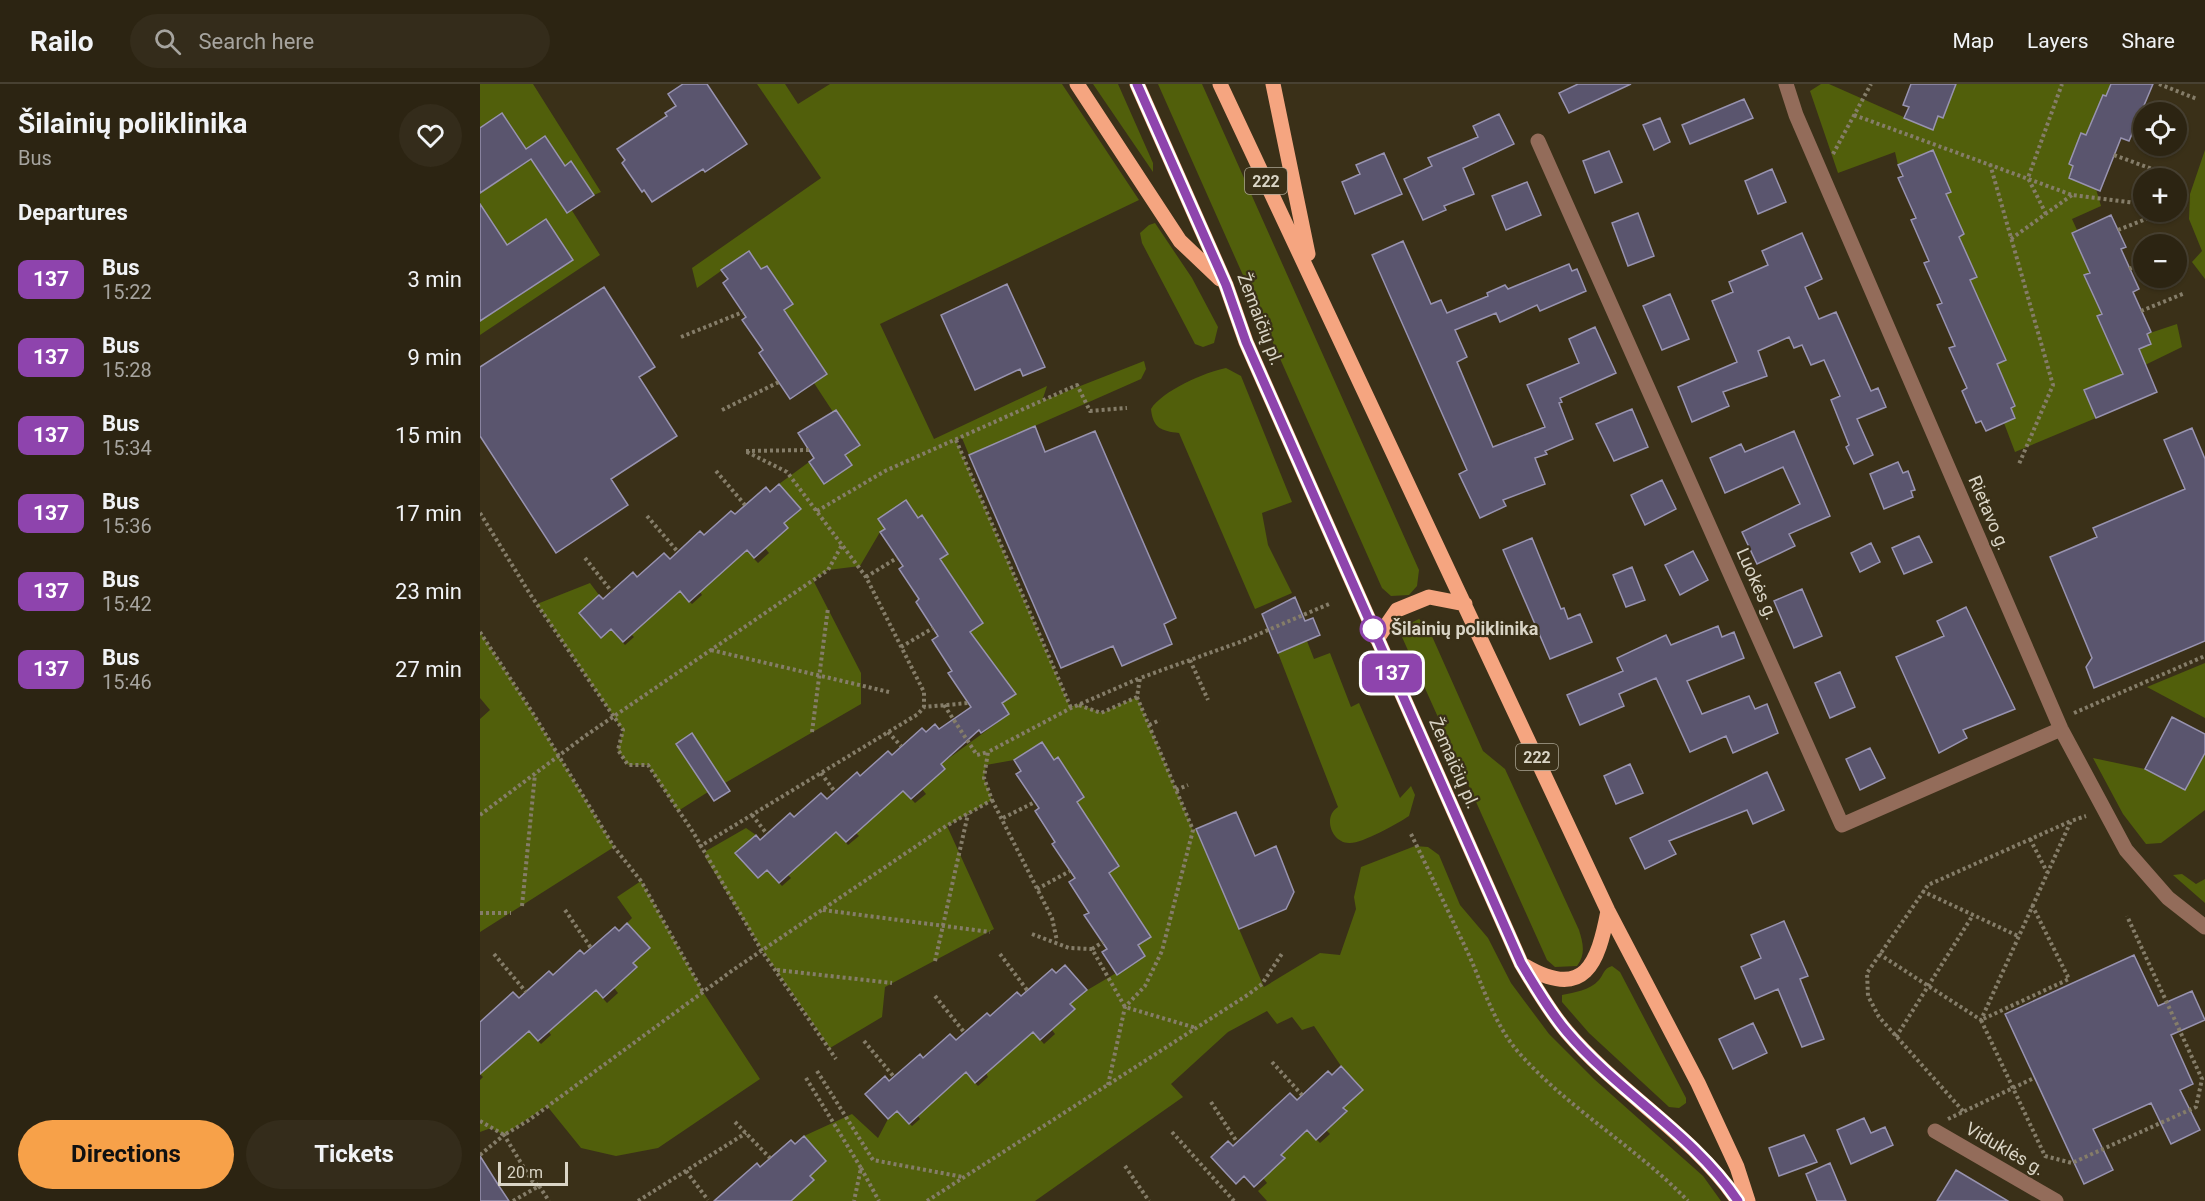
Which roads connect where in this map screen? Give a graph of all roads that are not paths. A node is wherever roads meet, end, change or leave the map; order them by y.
1 (1077, 84) edge
2 (1137, 84) edge
3 (1220, 84) edge
4 (1273, 84) edge
5 (1786, 84) edge
6 (1538, 141) dead end
7 (1313, 277) junction
8 (1226, 285) junction
9 (1465, 604) junction
10 (1377, 639) junction
11 (2059, 725) junction
12 (1608, 911) junction
13 (2205, 927) edge
14 (1521, 963) junction
15 (1935, 1131) road end
16 (1738, 1201) edge
17 (1748, 1201) edge
18 (2056, 1201) edge

1 - 8 main road
2 - 8 main road, Žemaičių pl.
3 - 7 main road, 222
4 - 7 main road
5 - 11 street, Rietavo g.
6 - 11 street, Luokės g.
7 - 9 main road, 222
8 - 10 main road, Žemaičių pl.
9 - 10 main road
9 - 12 main road, 222
10 - 14 main road, Žemaičių pl.
11 - 13 street, Rietavo g.
12 - 14 main road
12 - 17 main road, 222
14 - 16 main road, Žemaičių pl.
15 - 18 street, Viduklės g.

